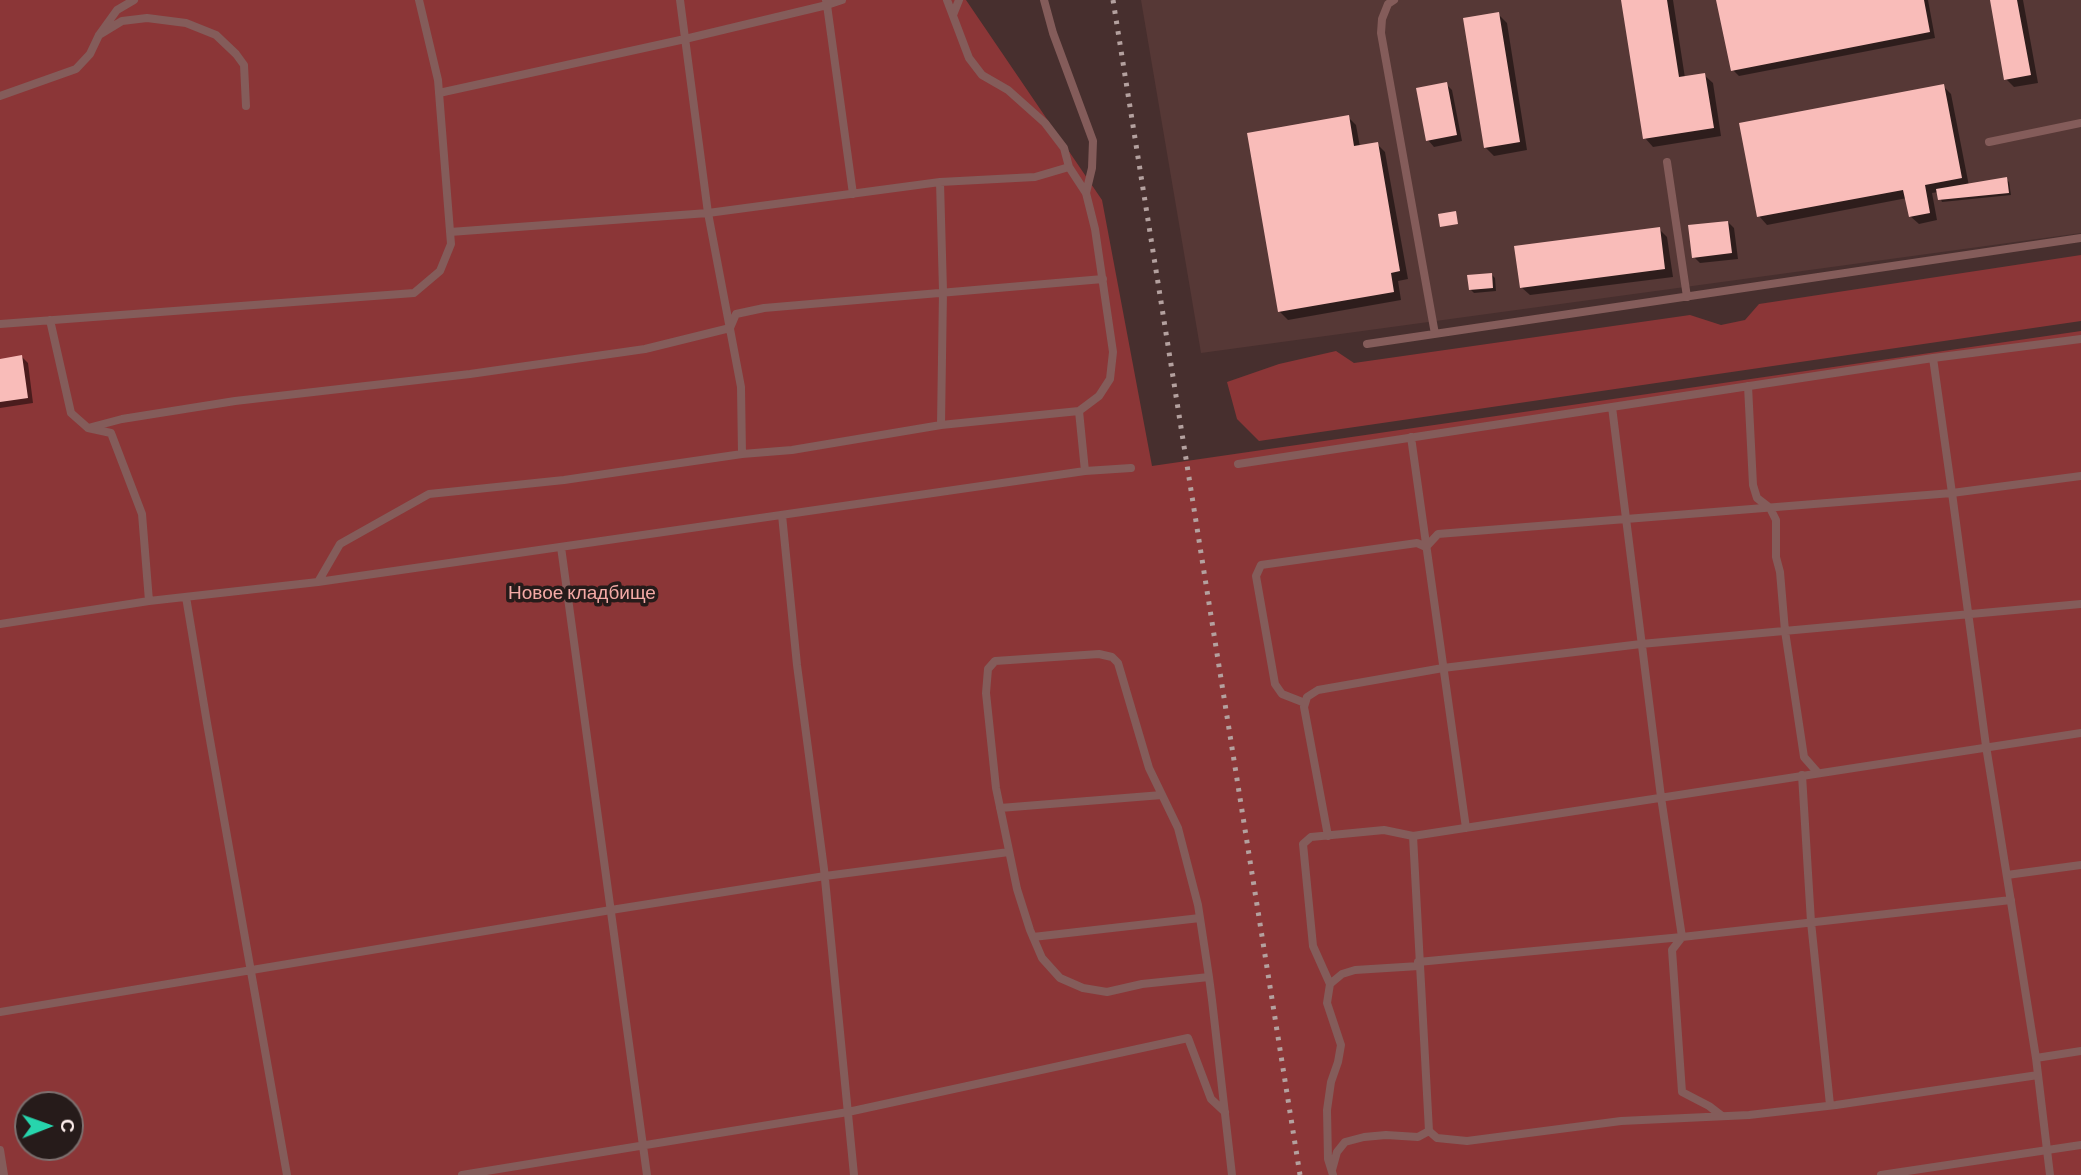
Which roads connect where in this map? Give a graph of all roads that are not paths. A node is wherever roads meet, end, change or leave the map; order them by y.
1 (134, 0) edge
2 (419, 0) edge
3 (680, 0) edge
4 (842, 0) edge
5 (947, 0) edge
6 (959, 0) edge
7 (1044, 0) edge
8 (1394, 0) edge
9 (826, 2) edge
10 (953, 15) junction
11 (99, 36) junction
12 (685, 39) junction
13 (439, 93) junction
14 (0, 96) edge
15 (246, 106) dead end
16 (2081, 123) edge
17 (1989, 142) dead end
18 (1667, 162) dead end
19 (1069, 167) junction
20 (940, 182) junction
21 (1086, 193) junction
22 (853, 194) junction
23 (708, 213) junction
24 (450, 232) junction
25 (2081, 238) edge
26 (1103, 279) junction
27 (943, 291) junction
28 (1687, 296) junction
29 (50, 320) junction
30 (0, 321) edge
31 (730, 328) junction
32 (1436, 334) junction
33 (2081, 339) edge
34 (1367, 344) dead end
35 (1933, 358) junction
36 (1748, 386) junction
37 (1612, 407) junction
38 (1079, 411) junction
39 (941, 425) junction
40 (88, 428) junction
41 (1411, 436) junction
42 (741, 454) junction
43 (1238, 464) dead end
44 (1131, 468) dead end
45 (1085, 471) junction
46 (2081, 476) edge
47 (1952, 493) junction
48 (1770, 508) junction
49 (782, 515) junction
50 (1627, 519) junction
51 (561, 547) junction
52 (1426, 547) junction
53 (318, 582) junction
54 (187, 597) junction
55 (149, 601) junction
56 (2081, 604) edge
57 (1970, 614) junction
58 (0, 624) edge
59 (1786, 631) junction
60 (1641, 644) junction
61 (1444, 668) junction
62 (1305, 703) junction
63 (2081, 733) edge
64 (1986, 746) junction
65 (1818, 772) junction
66 (1802, 775) junction
67 (1162, 795) junction
68 (1661, 797) junction
69 (1000, 808) junction
70 (1466, 828) junction
71 (1328, 836) junction
72 (1413, 836) junction
73 (1010, 852) junction
74 (2081, 865) edge
75 (2007, 875) junction
76 (825, 876) junction
77 (2011, 900) junction
78 (611, 910) junction
79 (1200, 918) junction
80 (1811, 922) junction
81 (1033, 937) junction
82 (1682, 937) junction
83 (1418, 965) junction
84 (251, 969) junction
85 (1209, 977) junction
86 (1330, 984) junction
87 (0, 1012) edge
88 (2081, 1051) edge
89 (2036, 1058) junction
90 (2038, 1075) junction
91 (1830, 1105) junction
92 (848, 1112) junction
93 (1225, 1113) junction
94 (1722, 1116) junction
95 (1429, 1131) junction
96 (2081, 1144) edge
97 (643, 1145) junction
98 (2047, 1149) junction
99 (0, 1150) edge
100 (1332, 1173) edge
101 (1904, 1173) edge
102 (4, 1175) edge
103 (287, 1175) edge
104 (462, 1175) edge
105 (647, 1175) edge
106 (854, 1175) edge
107 (1232, 1175) edge
108 (1881, 1175) edge
109 (2050, 1175) edge

1 - 11 lane
2 - 13 lane
3 - 12 lane
4 - 9 lane
5 - 10 lane
6 - 10 lane
7 - 21 lane
8 - 32 lane
9 - 12 lane
9 - 22 lane
10 - 19 lane
11 - 14 lane
11 - 15 lane
12 - 13 lane
12 - 23 lane
13 - 24 lane
16 - 17 lane
18 - 28 lane
19 - 20 lane
19 - 21 lane
20 - 22 lane
20 - 27 lane
21 - 26 lane
22 - 23 lane
23 - 24 lane
23 - 31 lane
24 - 29 lane
25 - 28 lane
26 - 27 lane
26 - 38 lane
27 - 31 lane
27 - 39 lane
28 - 32 lane
29 - 30 lane
29 - 40 lane
31 - 40 lane
31 - 42 lane
32 - 34 lane
33 - 35 lane
35 - 36 lane
35 - 47 lane
36 - 37 lane
36 - 48 lane
37 - 41 lane
37 - 50 lane
38 - 39 lane
38 - 45 lane
39 - 42 lane
40 - 55 lane
41 - 43 lane
41 - 52 lane
42 - 53 lane
44 - 45 lane
45 - 49 lane
46 - 47 lane
47 - 48 lane
47 - 57 lane
48 - 50 lane
48 - 59 lane
49 - 51 lane
49 - 76 lane
50 - 52 lane
50 - 60 lane
51 - 53 lane
51 - 78 lane
52 - 61 lane
52 - 62 lane
53 - 54 lane
54 - 55 lane
54 - 84 lane
55 - 58 lane
56 - 57 lane
57 - 59 lane
57 - 64 lane
59 - 60 lane
59 - 65 lane
60 - 61 lane
60 - 68 lane
61 - 62 lane
61 - 70 lane
62 - 71 lane
63 - 64 lane
64 - 65 lane
64 - 75 lane
65 - 66 lane
66 - 68 lane
66 - 80 lane
67 - 69 lane
67 - 69 lane
67 - 79 lane
68 - 70 lane
68 - 82 lane
69 - 73 lane
70 - 72 lane
71 - 72 lane
71 - 86 lane
72 - 83 lane
73 - 76 lane
73 - 81 lane
74 - 75 lane
75 - 77 lane
76 - 78 lane
76 - 92 lane
77 - 80 lane
77 - 89 lane
78 - 84 lane
78 - 97 lane
79 - 81 lane
79 - 85 lane
80 - 82 lane
80 - 91 lane
81 - 85 lane
82 - 83 lane
82 - 94 lane
83 - 86 lane
83 - 95 lane
84 - 87 lane
84 - 103 lane
85 - 93 lane
86 - 100 lane
88 - 89 lane
89 - 90 lane
90 - 91 lane
90 - 98 lane
91 - 94 lane
92 - 93 lane
92 - 97 lane
92 - 106 lane
93 - 107 lane
94 - 95 lane
95 - 100 lane
96 - 98 lane
97 - 104 lane
97 - 105 lane
98 - 101 lane
98 - 109 lane
99 - 102 lane
101 - 108 lane

